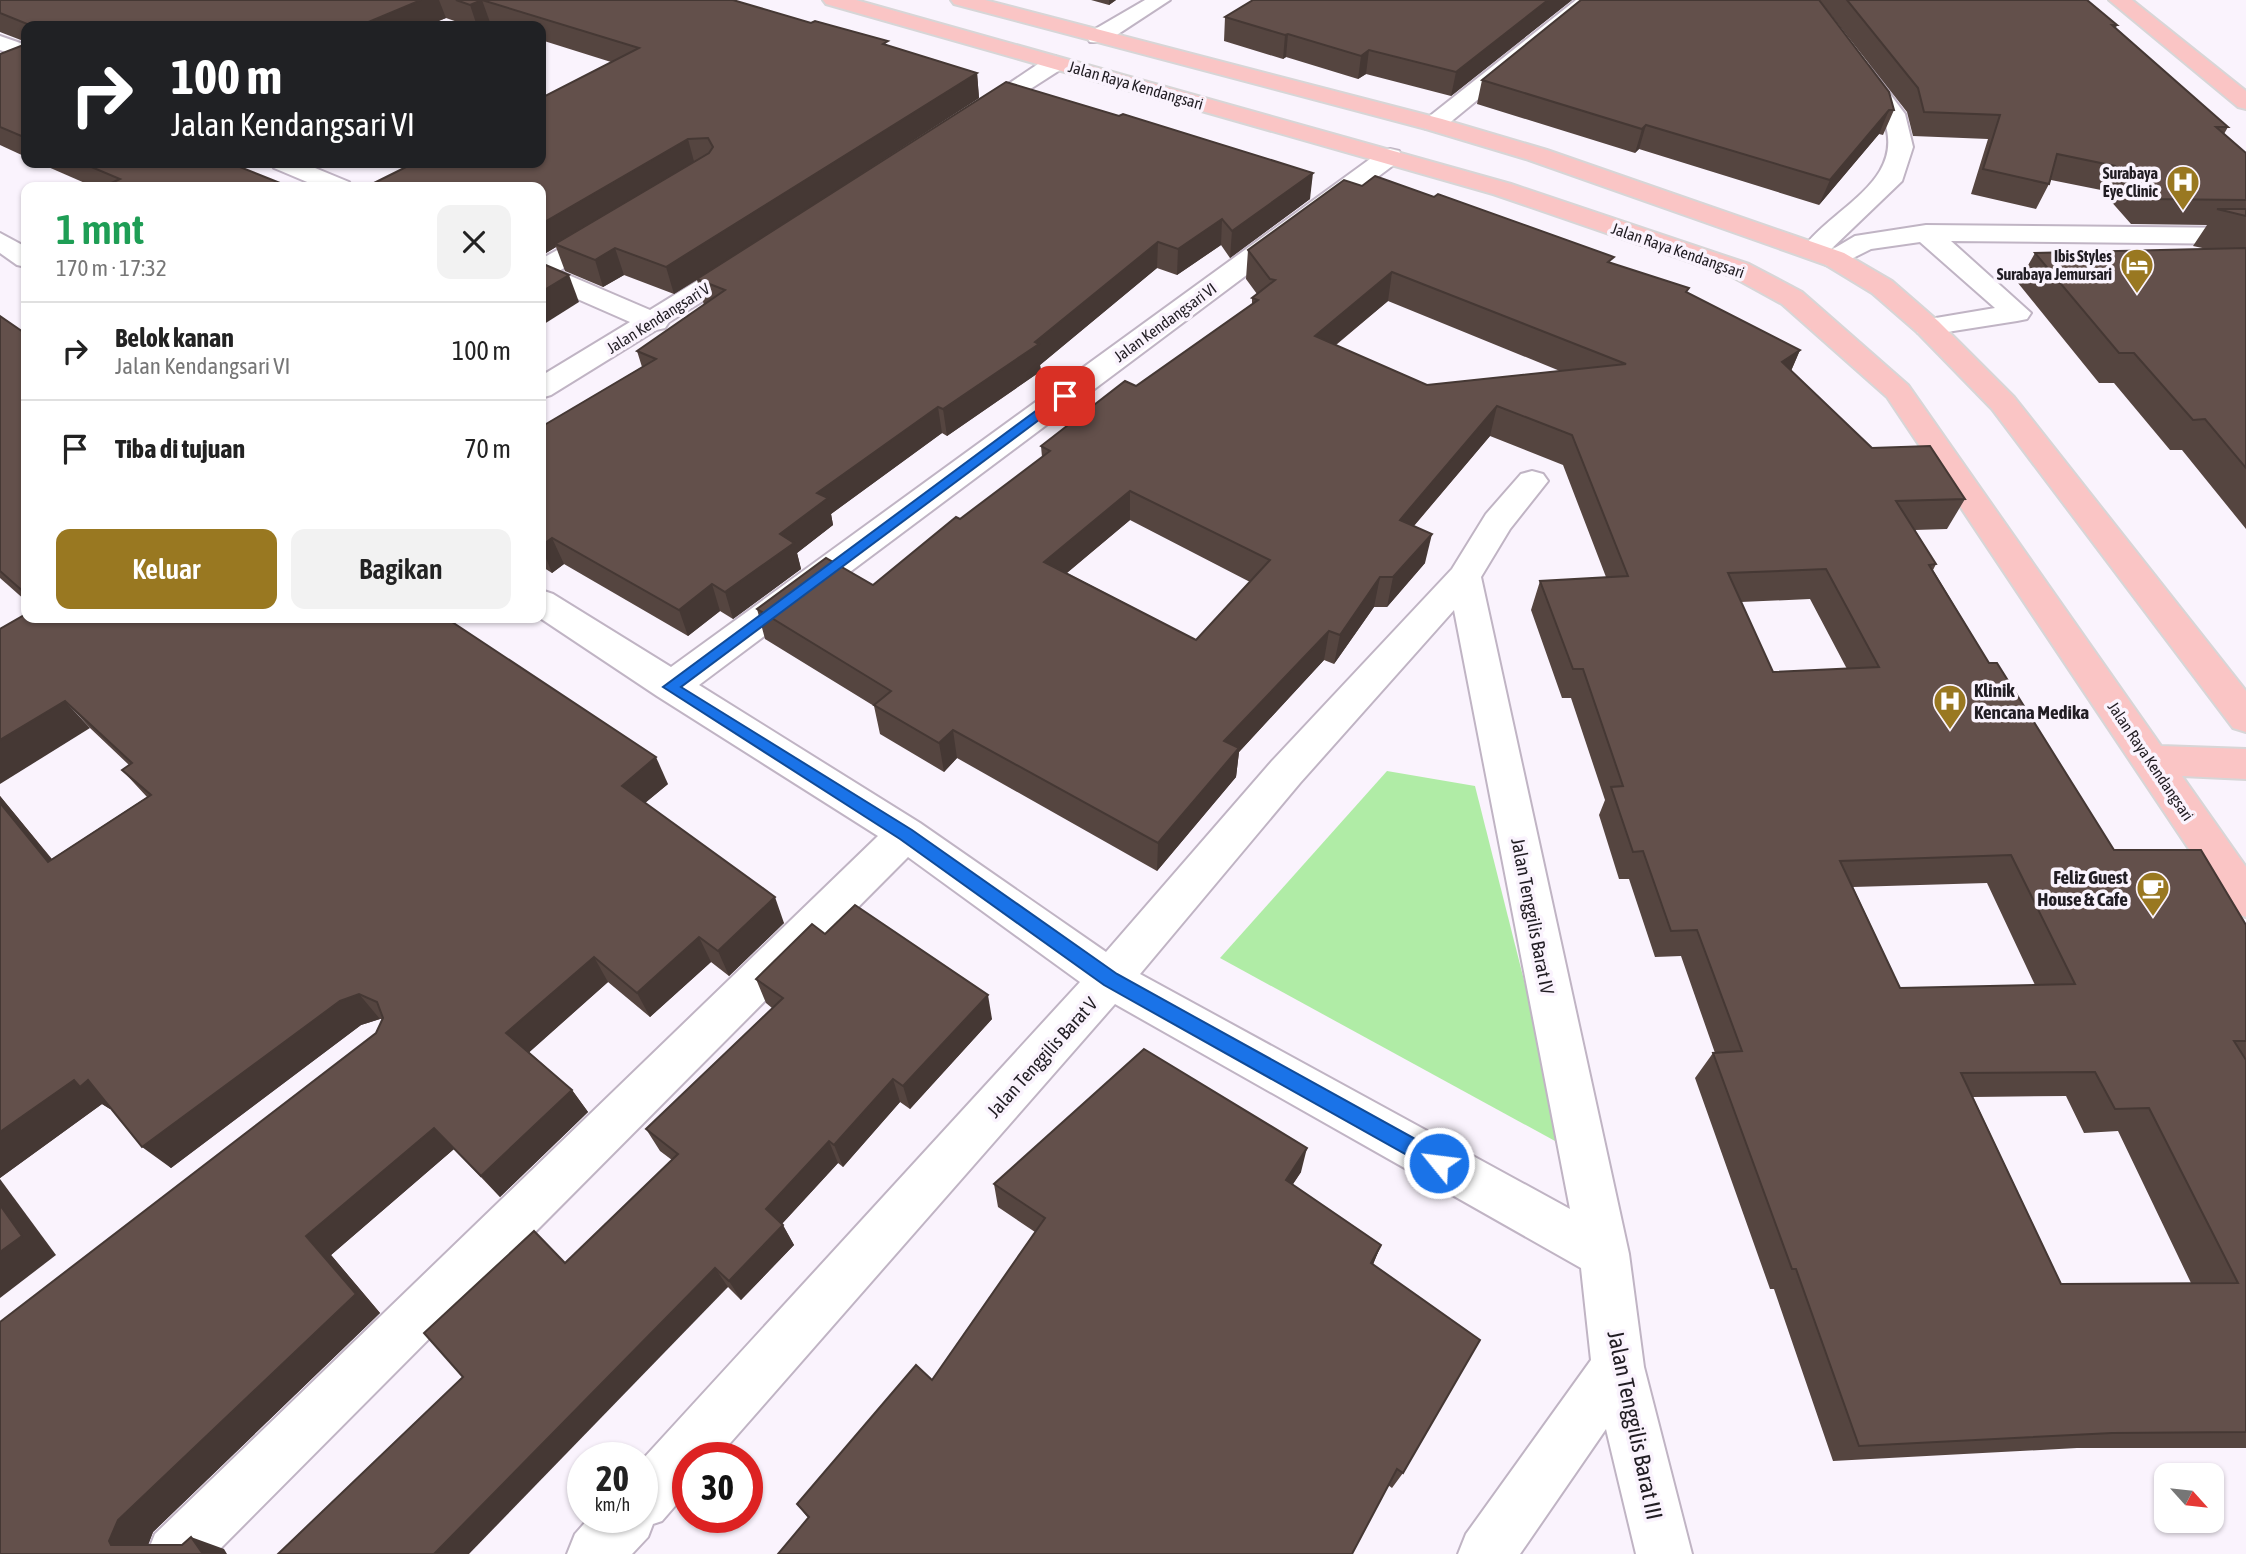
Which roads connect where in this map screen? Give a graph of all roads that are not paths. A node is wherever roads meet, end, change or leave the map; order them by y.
1 (833, 0) edge
2 (961, 0) edge
3 (1160, 0) edge
4 (1589, 0) edge
5 (2119, 0) edge
6 (1098, 37) junction
7 (0, 42) edge
8 (21, 51) edge
9 (1849, 55) edge
10 (1055, 63) junction
11 (2246, 102) edge
12 (1434, 124) junction
13 (955, 127) edge
14 (1538, 155) junction
15 (1390, 156) junction
16 (295, 168) edge
17 (328, 182) edge
18 (1502, 190) junction
19 (621, 222) edge
20 (1926, 233) junction
21 (2246, 236) edge
22 (0, 241) edge
23 (770, 247) edge
24 (1824, 255) junction
25 (21, 256) edge
26 (546, 269) edge
27 (546, 274) edge
28 (655, 322) junction
29 (1928, 327) junction
30 (546, 386) edge
31 (1532, 481) dead end
32 (1464, 577) junction
33 (546, 605) edge
34 (670, 687) junction
35 (2246, 718) edge
36 (2150, 760) junction
37 (2246, 764) edge
38 (906, 834) junction
39 (2246, 900) edge
40 (1111, 979) junction
41 (1604, 1254) junction
42 (1618, 1367) junction
43 (658, 1483) edge
44 (614, 1533) edge
45 (175, 1554) edge
46 (595, 1554) edge
47 (1486, 1554) edge
48 (1664, 1554) edge

1 - 10 main road, Jalan Raya Kendangsari
2 - 6 main road, Jalan Raya Kendangsari
3 - 6 street
4 - 12 street
5 - 11 main road
6 - 12 main road, Jalan Raya Kendangsari
7 - 8 street
9 - 24 street
10 - 13 street
10 - 15 main road, Jalan Raya Kendangsari
12 - 14 main road, Jalan Raya Kendangsari
14 - 18 main road
14 - 24 main road, Jalan Raya Kendangsari
15 - 18 main road, Jalan Raya Kendangsari
15 - 34 street, Jalan Kendangsari VI
16 - 17 street
18 - 36 main road, Jalan Raya Kendangsari
19 - 26 street
20 - 21 street
20 - 24 street
20 - 29 street
22 - 25 street
23 - 28 street, Jalan Kendangsari V
24 - 29 main road, Jalan Raya Kendangsari
27 - 28 street
28 - 30 street, Jalan Kendangsari V
29 - 35 main road, Jalan Raya Kendangsari
31 - 32 street, Jalan Tenggilis Barat V
32 - 40 street, Jalan Tenggilis Barat V
32 - 41 street, Jalan Tenggilis Barat IV
33 - 34 street
34 - 38 street
36 - 37 main road
36 - 39 main road, Jalan Raya Kendangsari
38 - 40 street
38 - 45 street
40 - 41 street
40 - 43 street, Jalan Tenggilis Barat V
41 - 42 street, Jalan Tenggilis Barat III
42 - 47 street
42 - 48 street, Jalan Tenggilis Barat III
44 - 46 street

